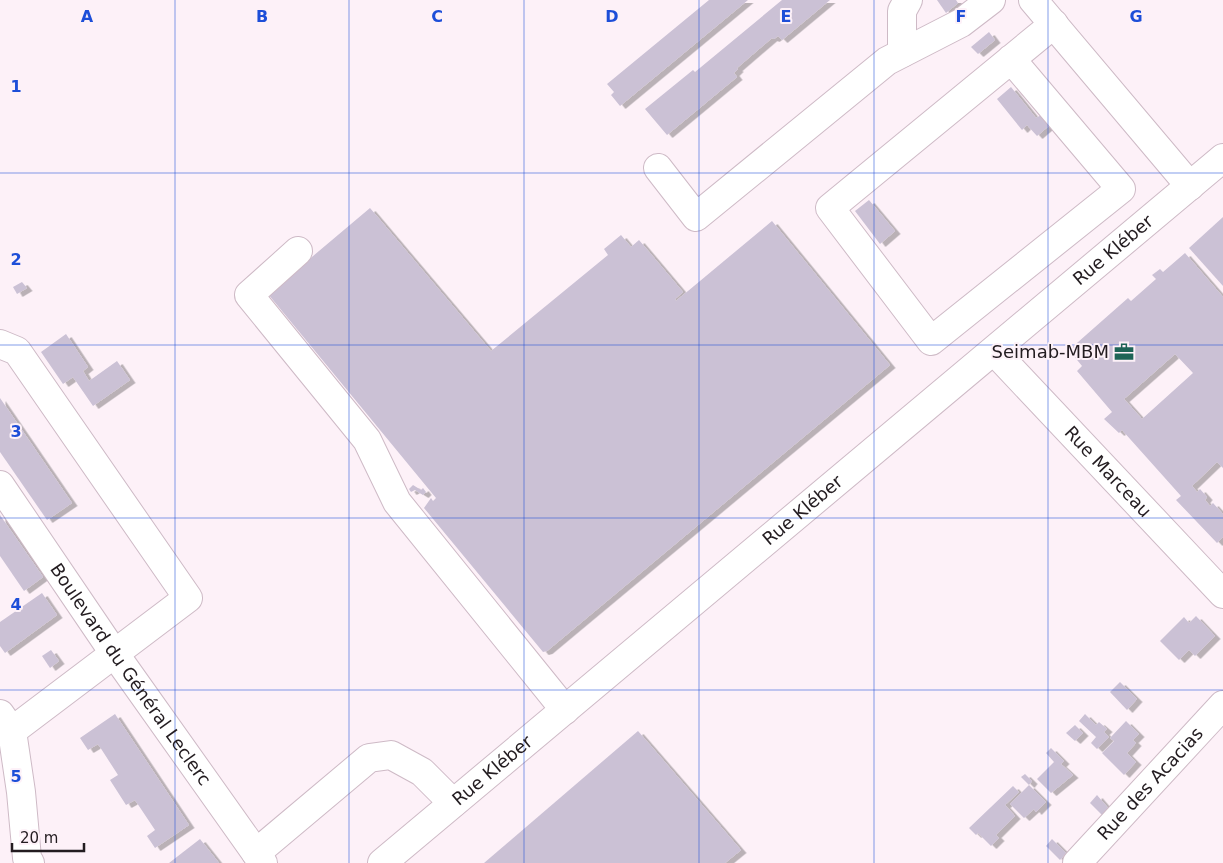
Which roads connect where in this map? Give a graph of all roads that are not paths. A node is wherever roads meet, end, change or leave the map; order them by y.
1 (908, 0) edge
2 (991, 0) edge
3 (1033, 0) edge
4 (1054, 24) junction
5 (902, 54) junction
6 (1012, 59) junction
7 (1223, 158) edge
8 (658, 168) dead end
9 (1190, 186) junction
10 (298, 252) dead end
11 (0, 344) edge
12 (994, 350) junction
13 (0, 485) edge
14 (1223, 594) edge
15 (114, 653) junction
16 (1223, 705) edge
17 (565, 710) junction
18 (6, 723) edge
19 (453, 803) junction
20 (260, 858) edge
21 (30, 863) edge
22 (382, 863) edge
23 (1077, 863) edge

1 - 5 street
2 - 5 street
3 - 4 street
4 - 6 street
4 - 9 street
5 - 8 street
6 - 6 street
7 - 9 street, Rue Kléber
9 - 12 street, Rue Kléber
10 - 17 street
11 - 15 street
12 - 14 street, Rue Marceau
12 - 17 street, Rue Kléber
13 - 15 street, Boulevard du Général Leclerc
15 - 18 street
15 - 20 street, Boulevard du Général Leclerc
16 - 23 street, Rue des Acacias
17 - 19 street, Rue Kléber
18 - 21 street
19 - 20 street
19 - 22 street, Rue Kléber

